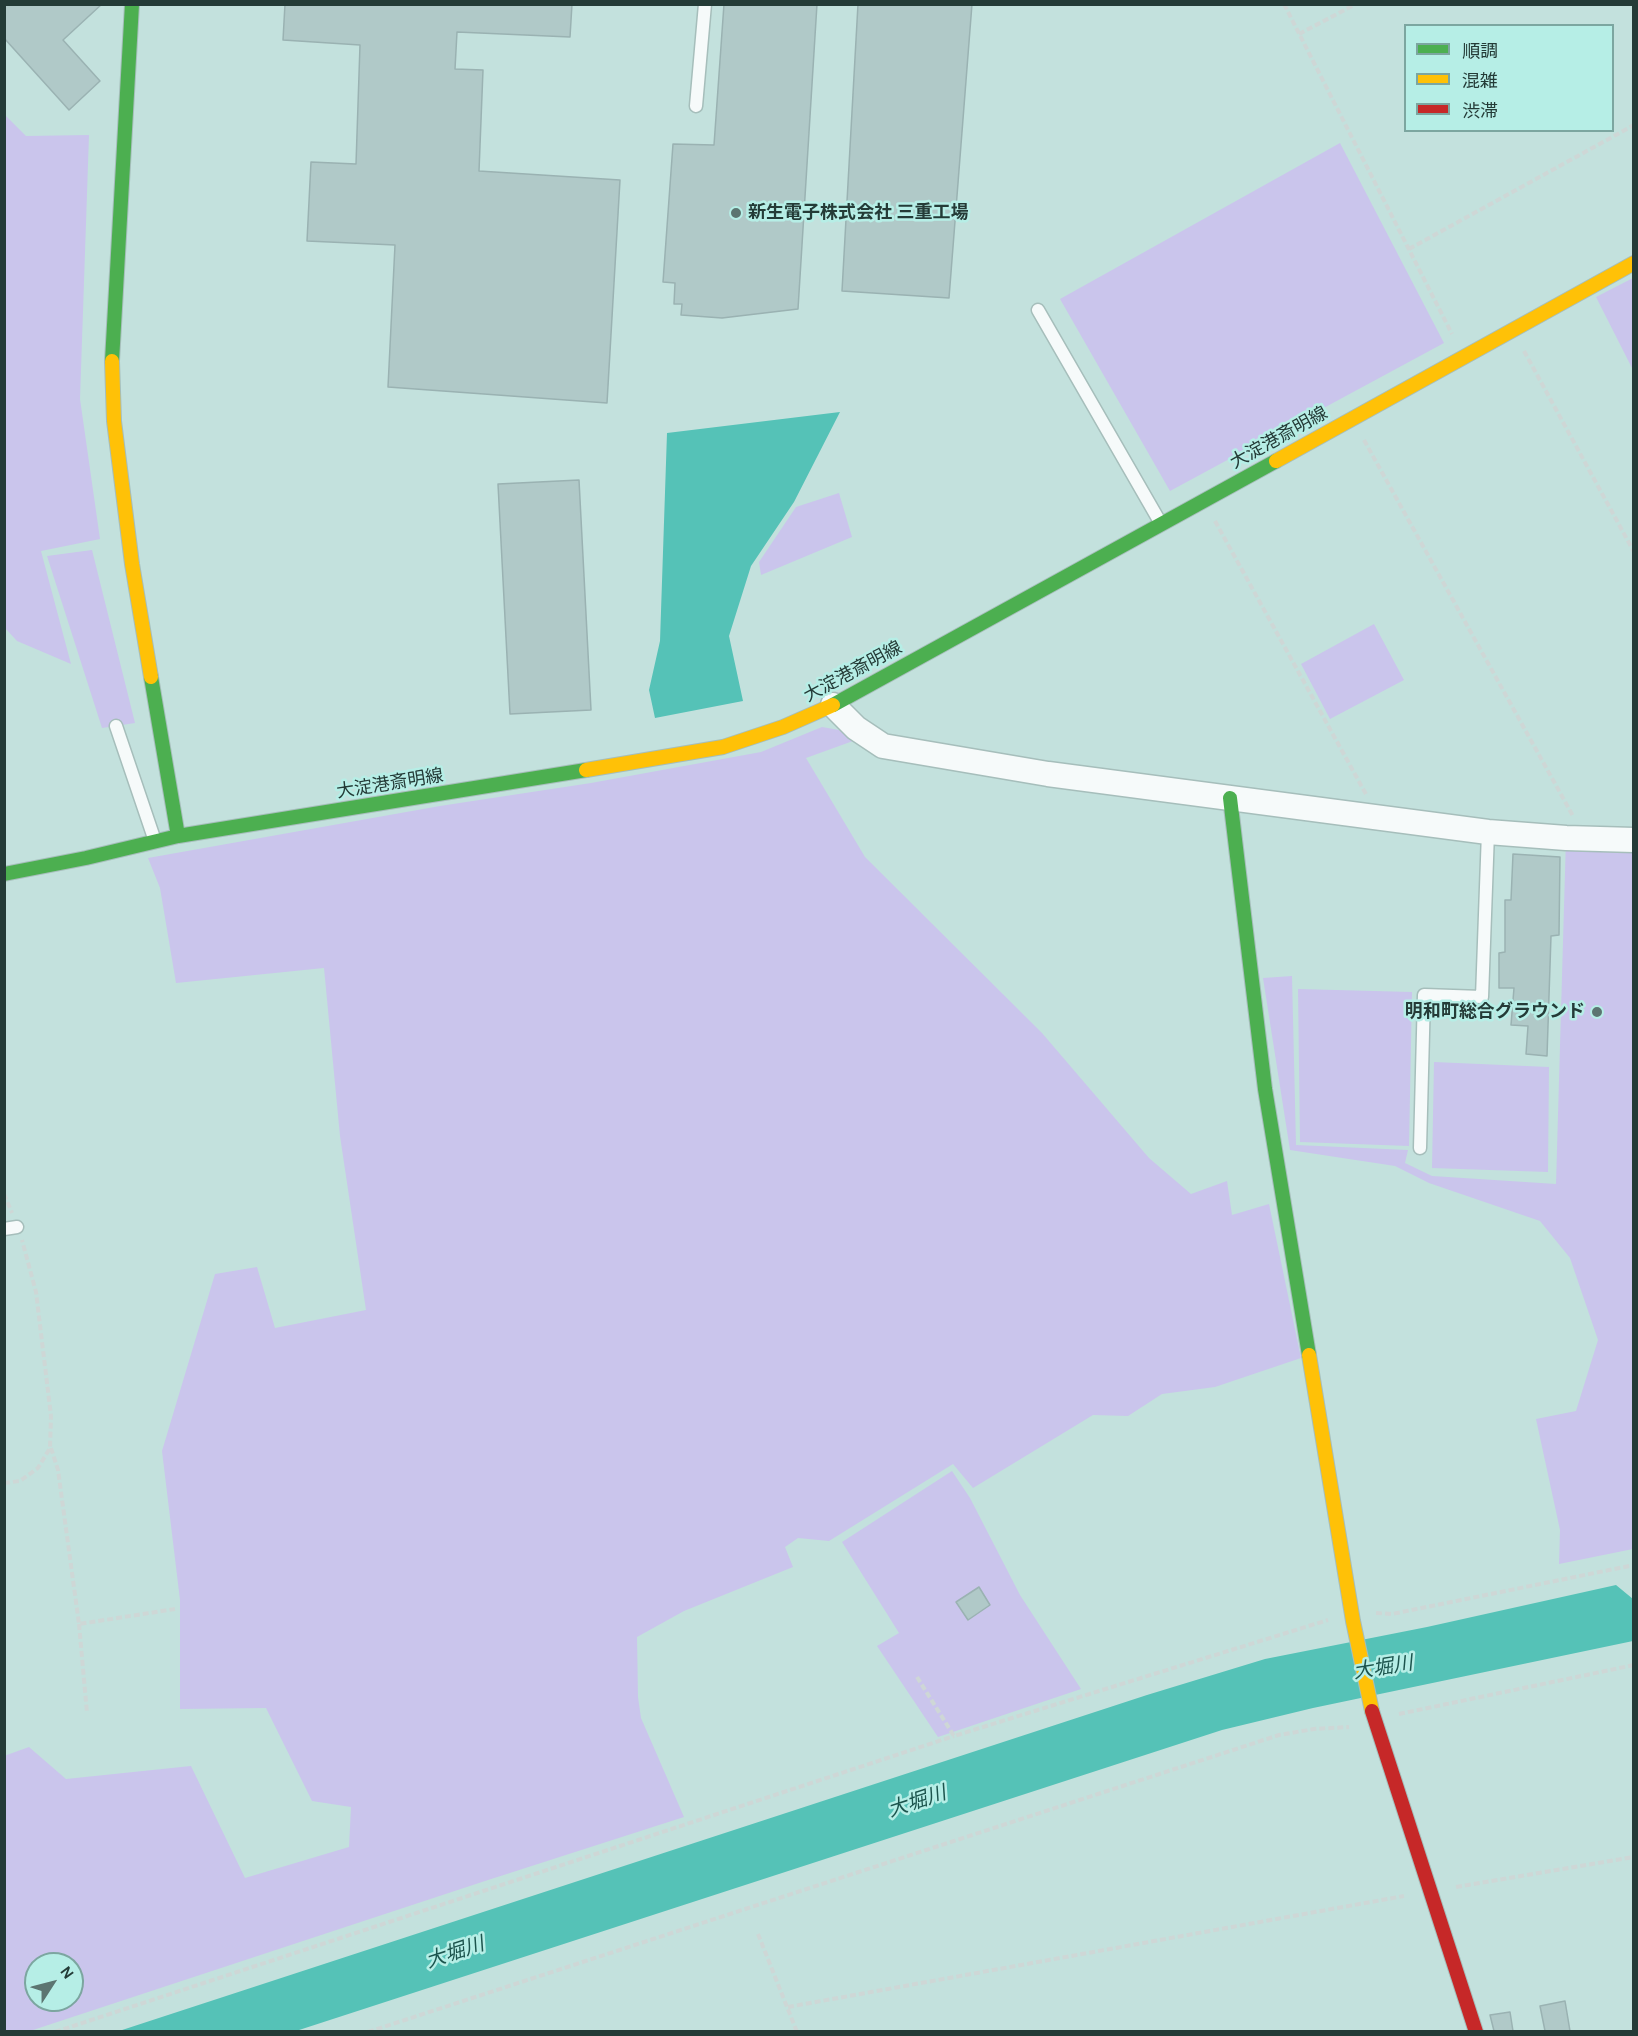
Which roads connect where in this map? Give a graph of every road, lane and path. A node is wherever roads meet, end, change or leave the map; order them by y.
1 (132, 4) edge
2 (705, 4) edge
3 (1284, 4) edge
4 (1356, 4) edge
5 (1299, 34) junction
6 (696, 106) dead end
7 (1634, 125) edge
8 (1409, 249) junction
9 (1634, 263) edge
10 (1038, 310) dead end
11 (1512, 329) junction
12 (1463, 356) junction
13 (1352, 418) junction
14 (1204, 500) junction
15 (1161, 524) junction
16 (1634, 552) edge
17 (833, 705) junction
18 (116, 726) dead end
19 (1230, 798) junction
20 (1379, 817) junction
21 (1488, 832) junction
22 (178, 836) junction
23 (1585, 839) junction
24 (1634, 840) edge
25 (155, 842) junction
26 (4, 874) edge
27 (1420, 1148) dead end
28 (5, 1198) edge
29 (17, 1227) junction
30 (4, 1229) edge
31 (50, 1448) junction
32 (4, 1483) edge
33 (1634, 1565) edge
34 (176, 1610) dead end
35 (1352, 1616) junction
36 (79, 1624) junction
37 (1634, 1665) edge
38 (917, 1677) dead end
39 (87, 1713) dead end
40 (1374, 1721) junction
41 (954, 1736) junction
42 (1634, 1857) edge
43 (1429, 1892) junction
44 (758, 1934) dead end
45 (788, 2007) junction
46 (55, 2031) edge
47 (368, 2031) edge
48 (797, 2031) edge
49 (1476, 2031) edge

1 - 22 street
2 - 6 lane
3 - 5 path
4 - 5 path
5 - 8 path
7 - 8 path
8 - 12 path
9 - 11 street, 大淀港斎明線
10 - 15 lane
11 - 12 street, 大淀港斎明線
11 - 16 path
12 - 13 street, 大淀港斎明線
13 - 14 street, 大淀港斎明線
13 - 23 path
14 - 15 street, 大淀港斎明線
14 - 20 path
15 - 17 street, 大淀港斎明線
17 - 19 street
17 - 22 street, 大淀港斎明線
18 - 25 lane
19 - 20 street
19 - 35 street
20 - 21 street
21 - 23 street
21 - 27 lane
22 - 25 street, 大淀港斎明線
23 - 24 street
25 - 26 street, 大淀港斎明線
28 - 29 path
29 - 30 lane
29 - 31 path
31 - 32 path
31 - 36 path
33 - 35 path
34 - 36 path
35 - 40 street
35 - 41 path
36 - 39 path
37 - 40 path
38 - 41 path
40 - 43 street
40 - 47 path
41 - 46 path
42 - 43 path
43 - 45 path
43 - 49 street
44 - 45 path
45 - 48 path

